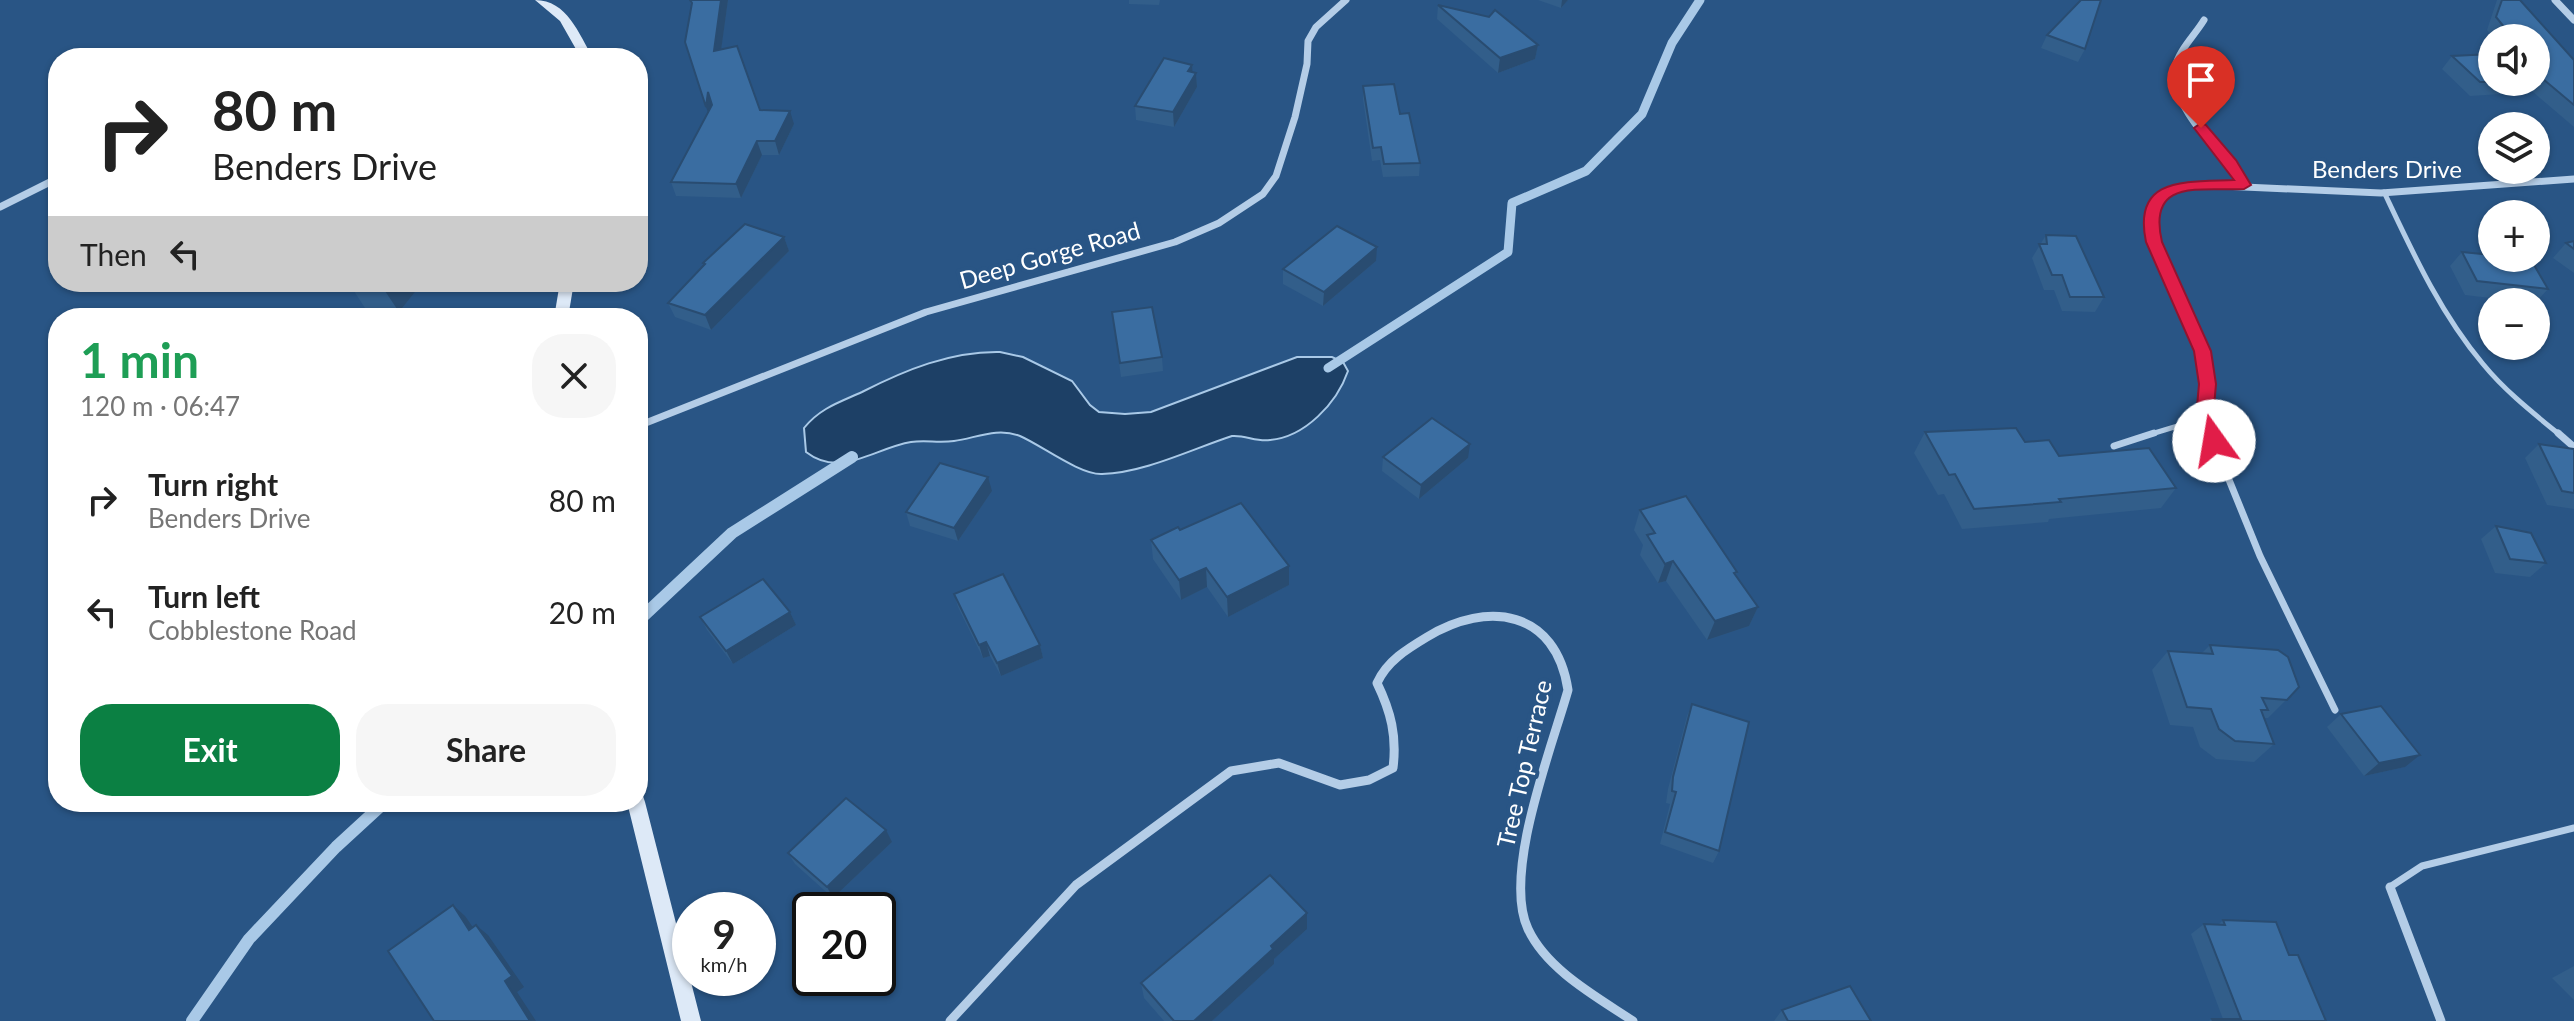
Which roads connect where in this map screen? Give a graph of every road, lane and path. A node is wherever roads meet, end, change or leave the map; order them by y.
1 (541, 0) edge
2 (1346, 0) edge
3 (2555, 0) edge
4 (2204, 20) dead end
5 (2574, 20) edge
6 (581, 48) edge
7 (2574, 179) edge
8 (48, 183) edge
9 (2200, 185) joint
10 (2244, 185) junction
11 (2384, 192) junction
12 (0, 207) edge
13 (2204, 418) junction
14 (648, 422) edge
15 (2114, 446) dead end
16 (2574, 447) edge
17 (2335, 710) dead end
18 (639, 812) edge
19 (2574, 828) edge
20 (2390, 887) joint
21 (691, 1021) edge
22 (950, 1021) edge
23 (1633, 1021) edge
24 (2441, 1021) edge

1 - 6 street
2 - 14 street, Deep Gorge Road
3 - 5 street
4 - 10 street
7 - 11 street, Benders Drive
8 - 12 street
9 - 10 street, Benders Drive
9 - 13 lane
10 - 11 street, Benders Drive
11 - 16 lane
13 - 15 lane
13 - 17 lane
18 - 21 street
19 - 20 lane
20 - 24 street
22 - 23 street, Tree Top Terrace

